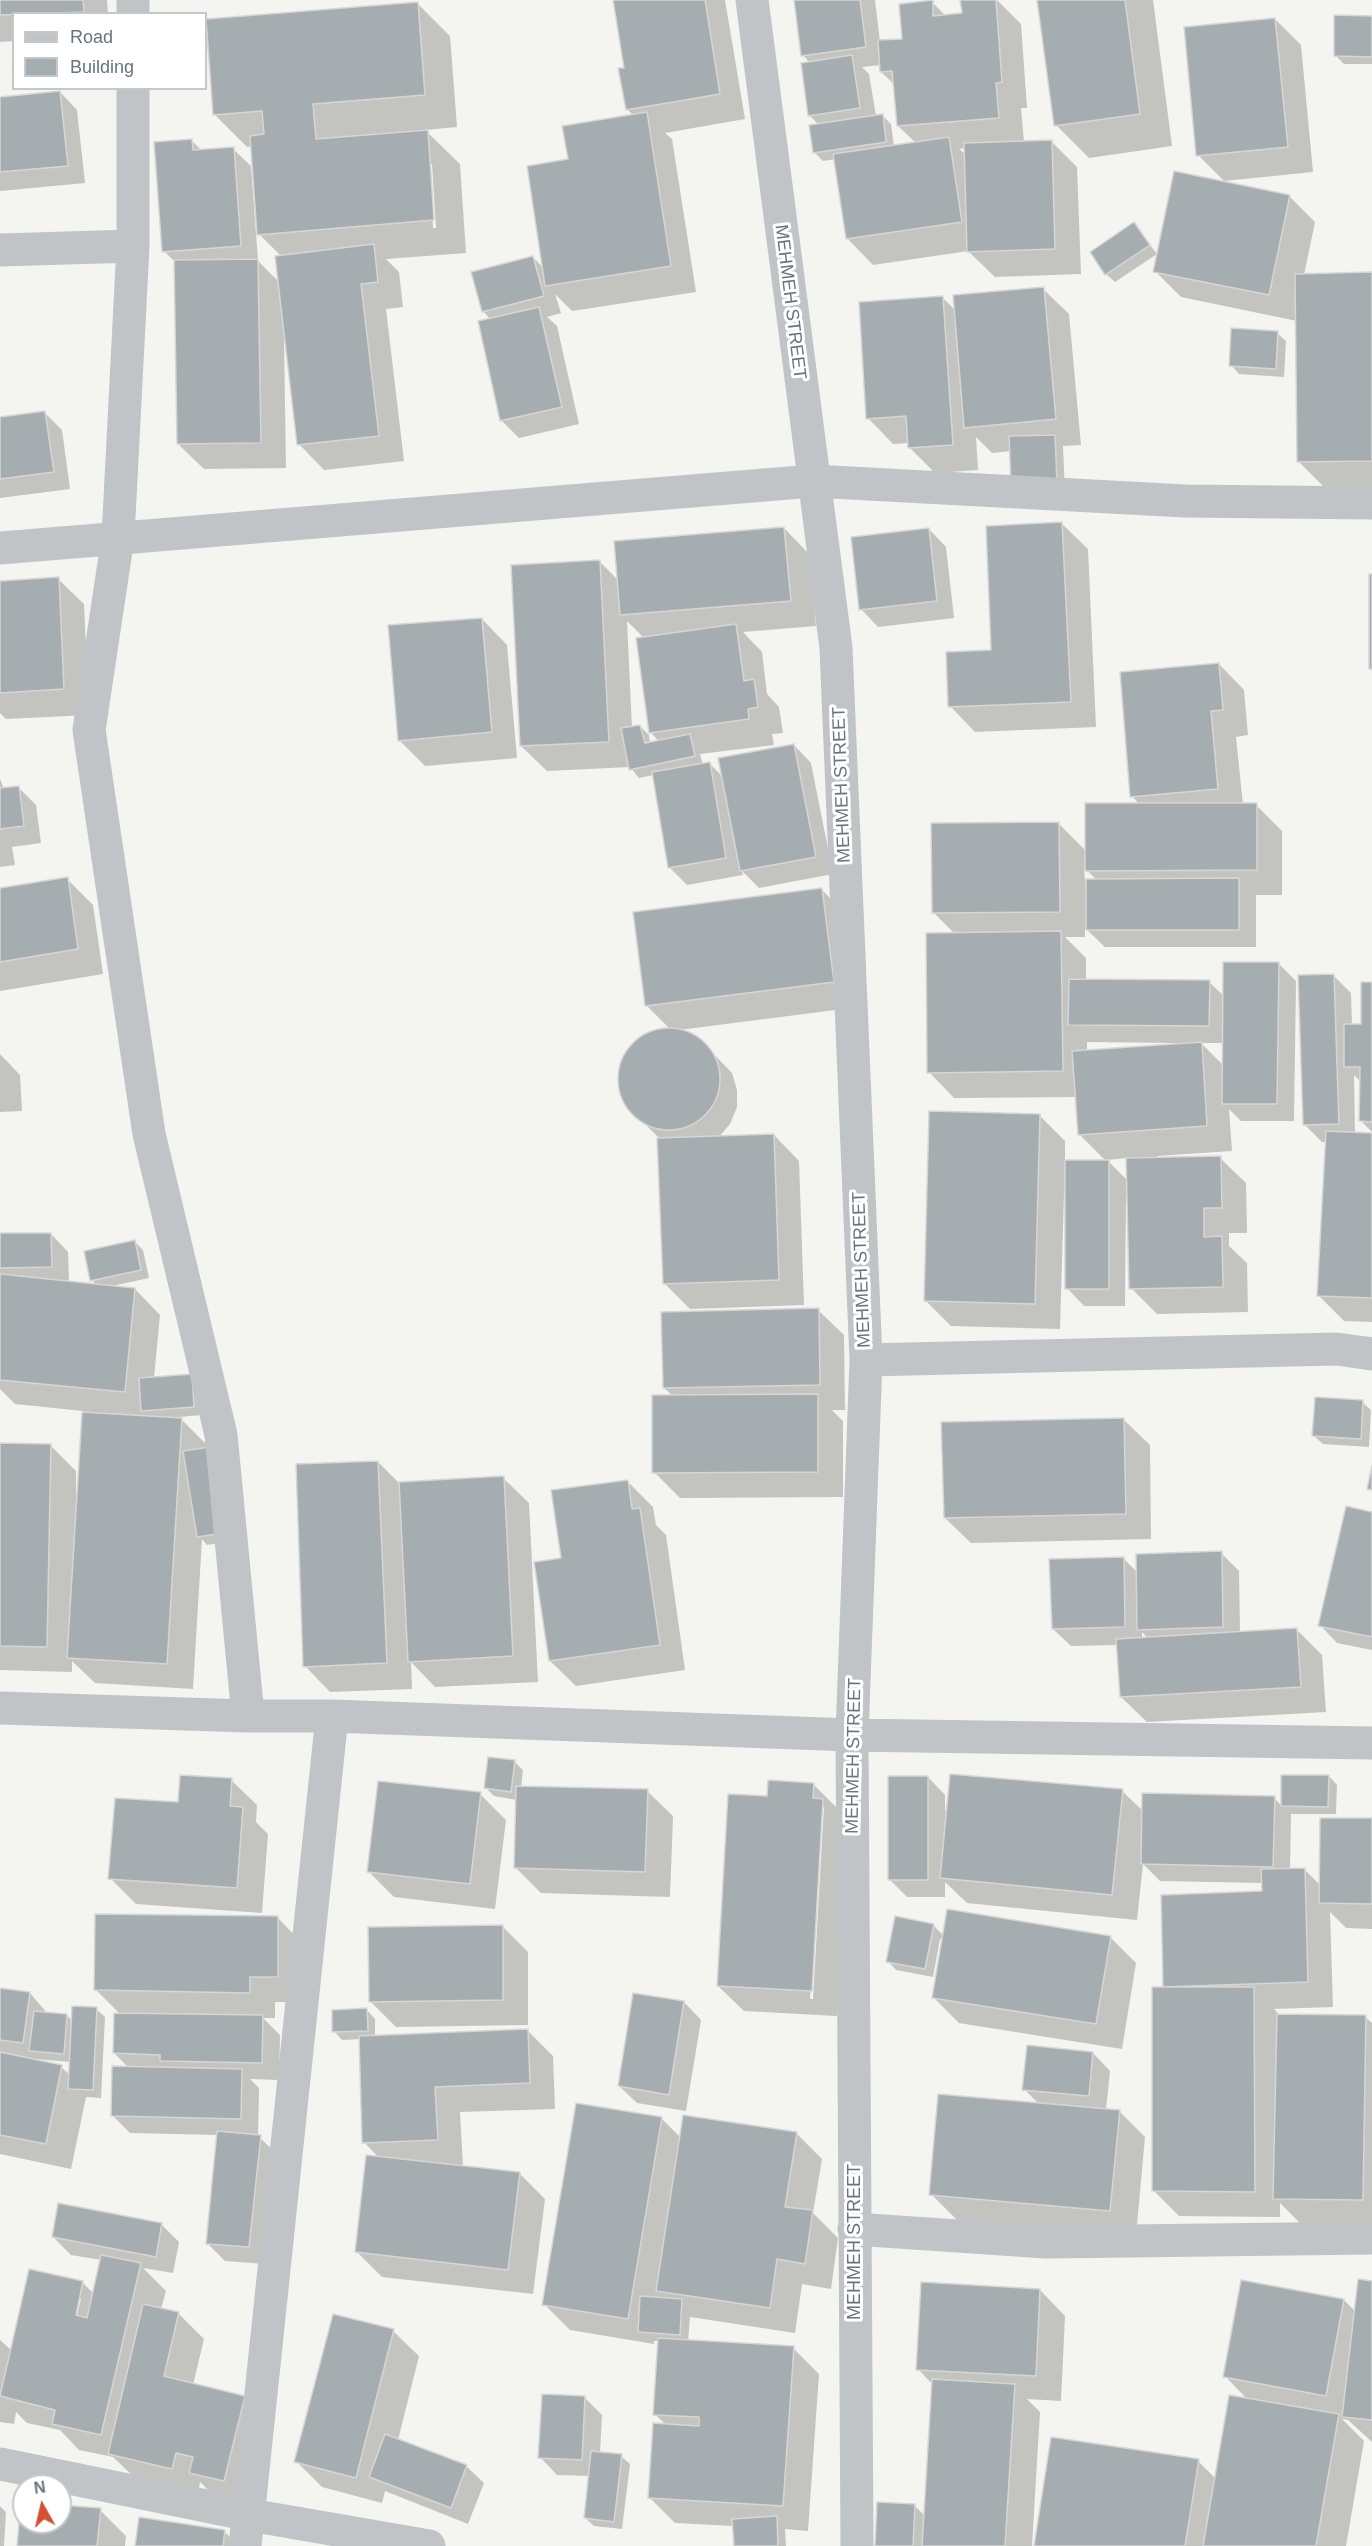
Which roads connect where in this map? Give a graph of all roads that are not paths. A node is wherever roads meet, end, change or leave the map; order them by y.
1 (752, 0) edge
2 (133, 90) edge
3 (133, 246) junction
4 (0, 250) edge
5 (813, 481) junction
6 (1372, 503) edge
7 (118, 537) junction
8 (0, 548) edge
9 (1372, 1354) edge
10 (866, 1360) junction
11 (0, 1708) edge
12 (248, 1716) junction
13 (332, 1716) junction
14 (852, 1735) junction
15 (1372, 1743) edge
16 (854, 2229) junction
17 (1372, 2238) edge
18 (0, 2464) edge
19 (247, 2530) edge
20 (429, 2546) edge
21 (857, 2546) edge

1 - 5 street, MEHMEH STREET
2 - 3 street
3 - 4 street
3 - 7 street
5 - 6 street
5 - 7 street
5 - 10 street, MEHMEH STREET
7 - 8 street
7 - 12 street
9 - 10 street
10 - 14 street, MEHMEH STREET
11 - 12 street
12 - 13 street
13 - 14 street
13 - 19 street
14 - 15 street
14 - 16 street, MEHMEH STREET
16 - 17 street
16 - 21 street, MEHMEH STREET
18 - 19 street
19 - 20 street

